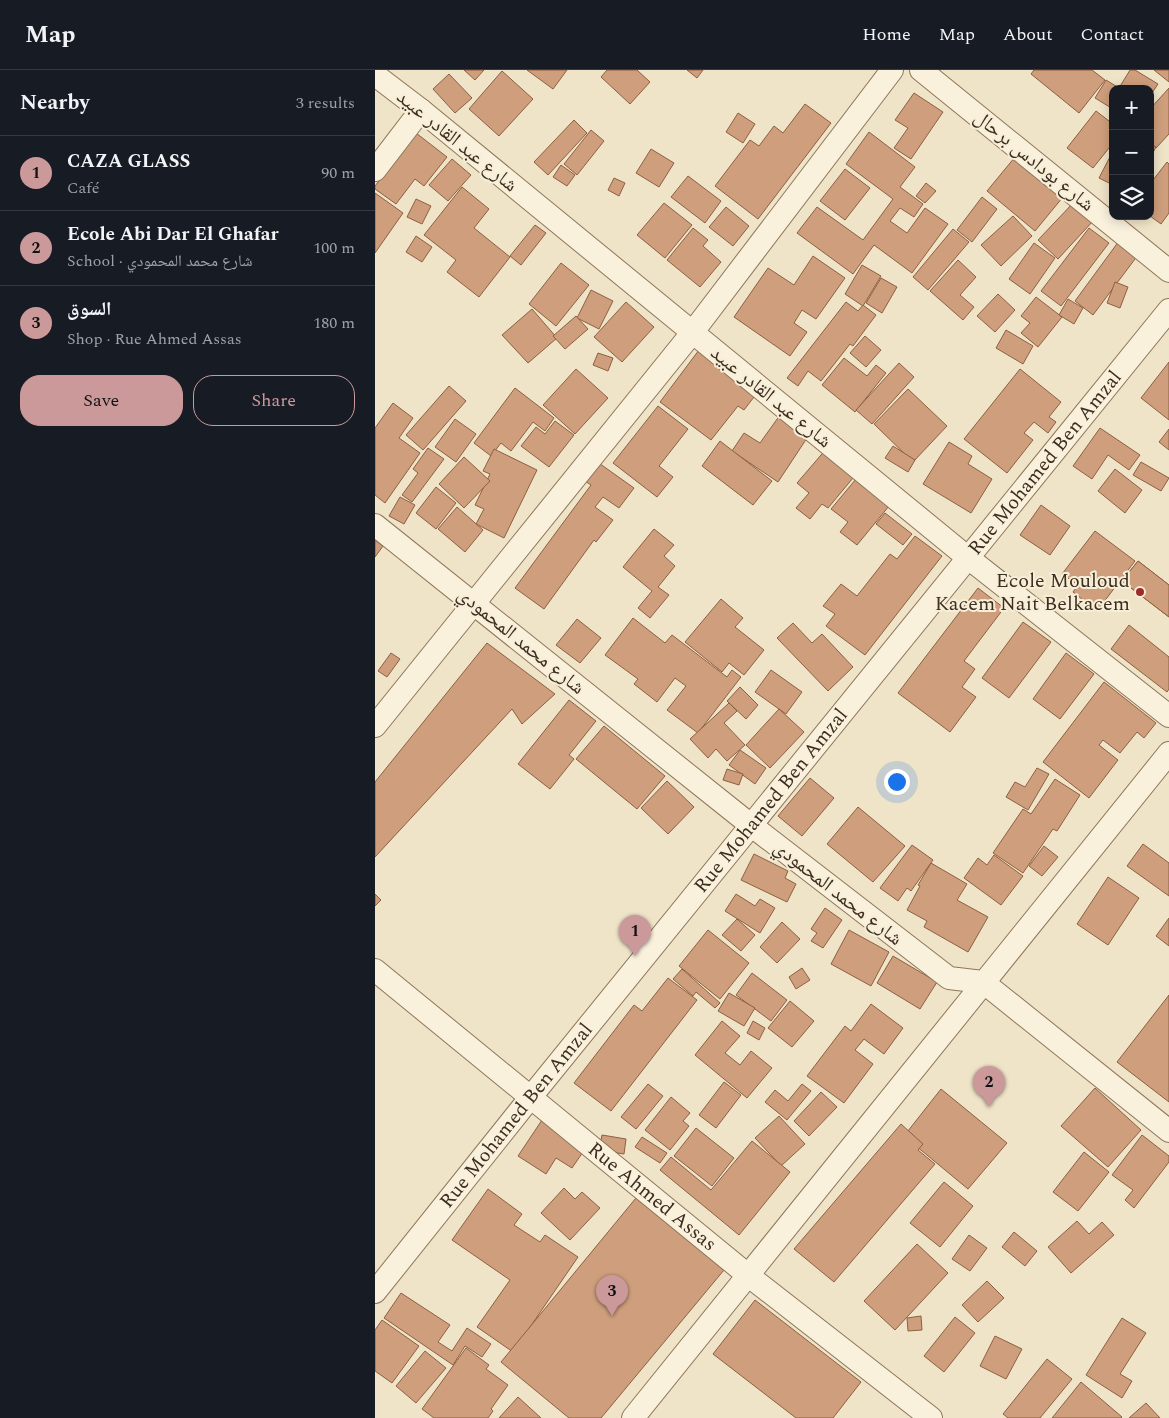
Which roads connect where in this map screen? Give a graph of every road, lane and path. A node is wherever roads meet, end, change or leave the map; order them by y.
1 (892, 70) edge
2 (921, 70) edge
3 (375, 74) edge
4 (421, 110) junction
5 (375, 170) edge
6 (1169, 271) edge
7 (1169, 310) edge
8 (692, 333) junction
9 (375, 525) edge
10 (967, 557) junction
11 (474, 603) junction
12 (1169, 716) edge
13 (375, 726) edge
14 (1169, 754) edge
15 (751, 826) junction
16 (375, 970) edge
17 (983, 982) junction
18 (530, 1098) junction
19 (1169, 1131) edge
20 (749, 1276) junction
21 (375, 1292) edge
22 (633, 1418) edge
23 (931, 1418) edge

1 - 8 street
2 - 6 street, شارع بودادس برحال
3 - 4 street, شارع عبد القادر عبيد
4 - 5 street
4 - 8 street, شارع عبد القادر عبيد
7 - 10 street, Rue Mohamed Ben Amzal
8 - 10 street, شارع عبد القادر عبيد
8 - 11 street
9 - 11 street, شارع محمد المحمودي
10 - 12 street, شارع عبد القادر عبيد
10 - 15 street, Rue Mohamed Ben Amzal
11 - 13 street
11 - 15 street, شارع محمد المحمودي
14 - 17 street
15 - 17 street, شارع محمد المحمودي
15 - 18 street, Rue Mohamed Ben Amzal
16 - 18 street, Rue Ahmed Assas
17 - 19 street
17 - 20 street
18 - 20 street, Rue Ahmed Assas
18 - 21 street, Rue Mohamed Ben Amzal
20 - 22 street
20 - 23 street, Rue Ahmed Assas

